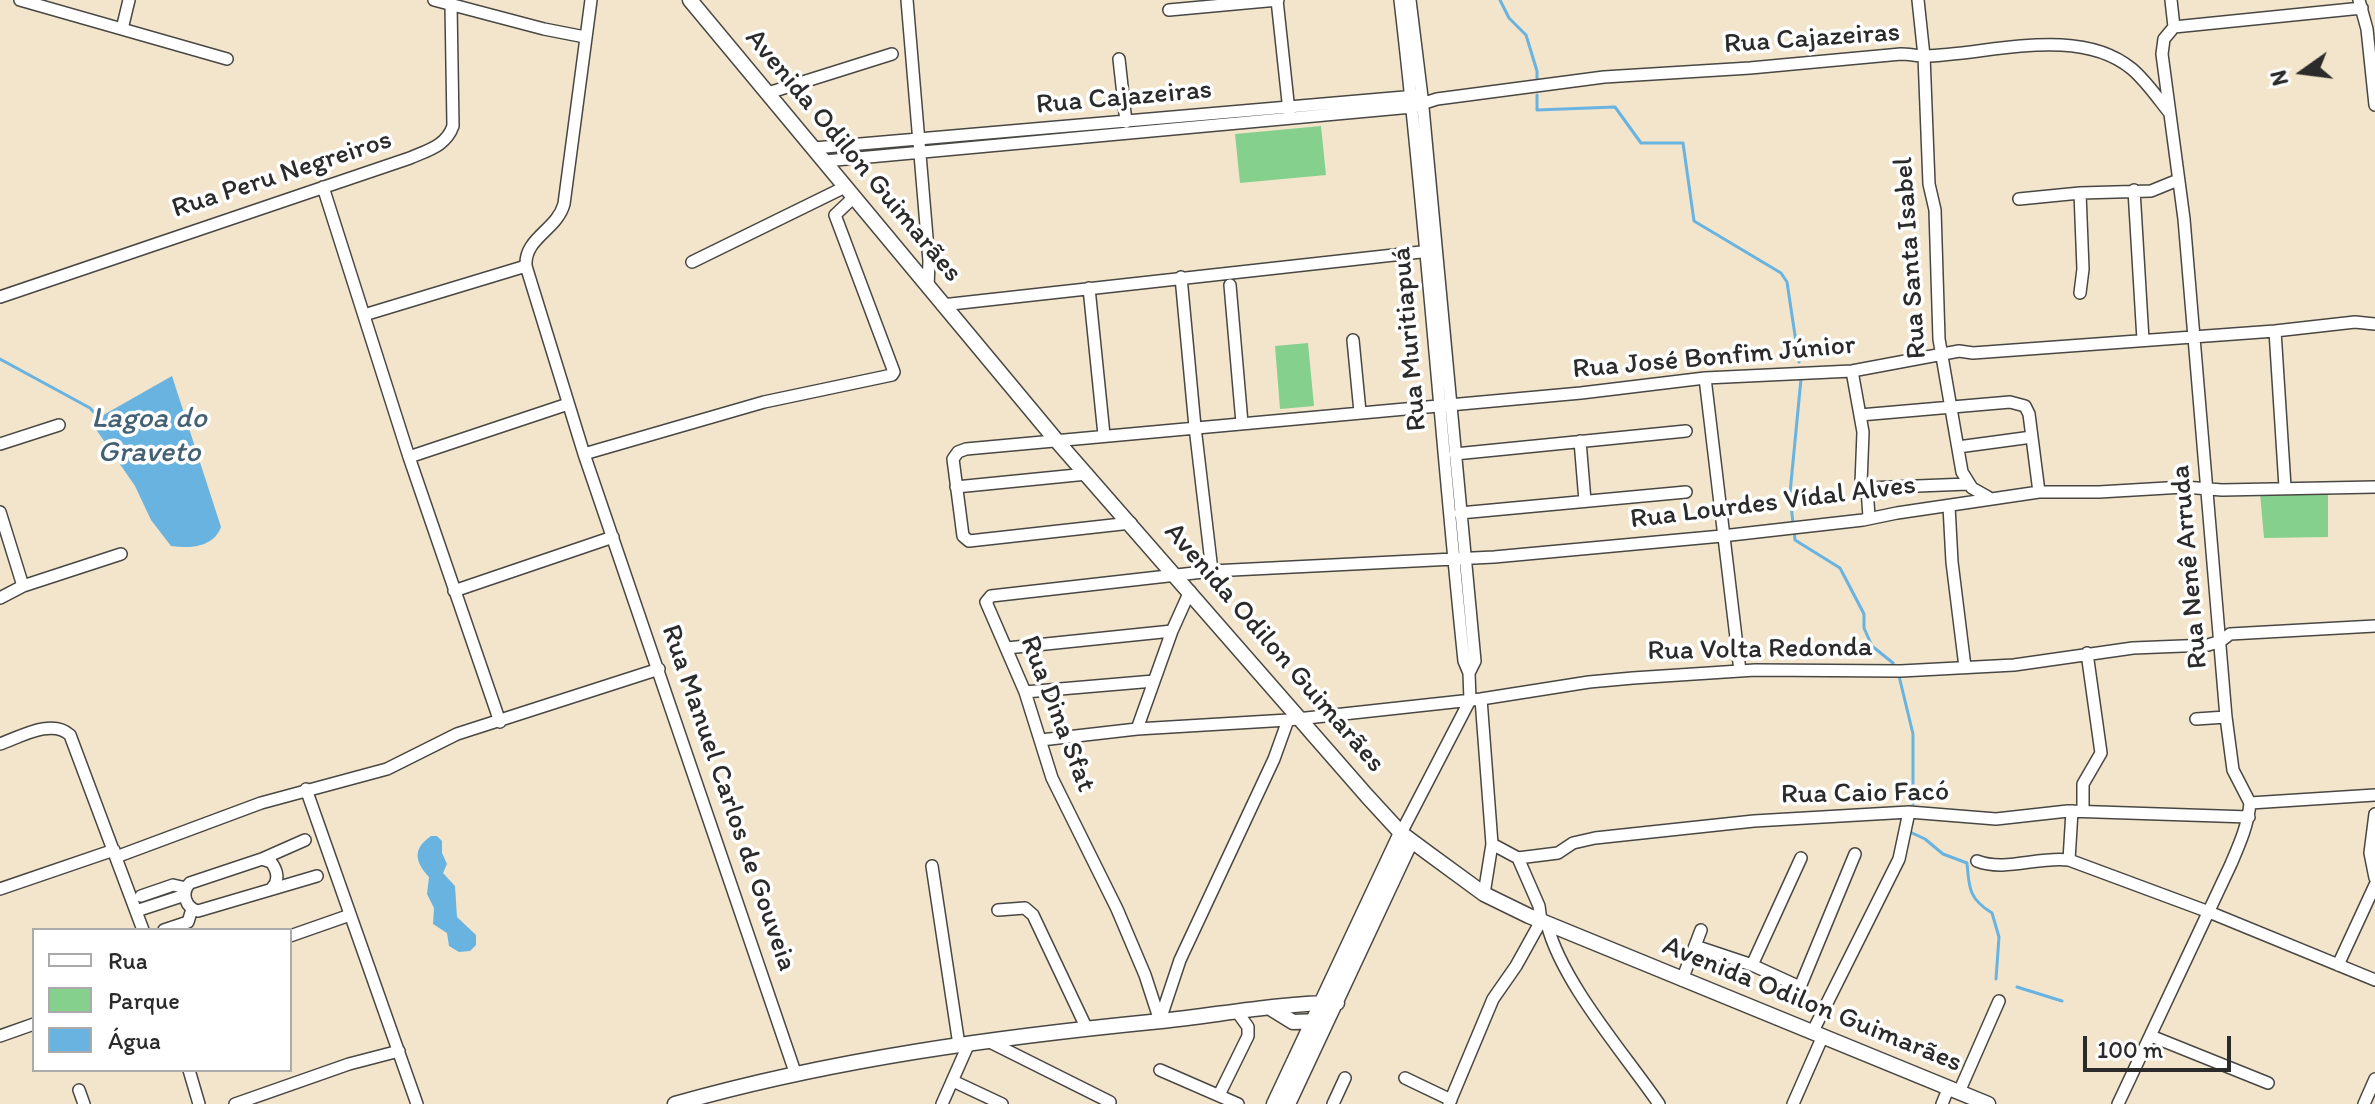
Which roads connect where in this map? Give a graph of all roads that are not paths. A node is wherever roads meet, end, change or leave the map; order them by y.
1 (20, 0) edge
2 (129, 0) edge
3 (434, 0) edge
4 (591, 0) edge
5 (690, 0) edge
6 (907, 0) edge
7 (1278, 0) edge
8 (1400, 0) edge
9 (1410, 0) edge
10 (1918, 0) edge
11 (2171, 0) edge
12 (458, 4) edge
13 (2360, 4) edge
14 (1169, 10) dead end
15 (2174, 27) junction
16 (122, 29) junction
17 (585, 37) junction
18 (892, 54) dead end
19 (1924, 56) junction
20 (227, 59) dead end
21 (1119, 59) dead end
22 (768, 93) junction
23 (1417, 101) junction
24 (2375, 105) edge
25 (1289, 106) junction
26 (2168, 111) junction
27 (1290, 119) junction
28 (1126, 122) junction
29 (918, 140) junction
30 (814, 148) junction
31 (919, 154) junction
32 (825, 161) junction
33 (2178, 180) junction
34 (323, 187) junction
35 (2134, 190) junction
36 (850, 192) junction
37 (2080, 193) junction
38 (2019, 199) dead end
39 (1431, 251) junction
40 (692, 262) dead end
41 (526, 266) junction
42 (1181, 277) junction
43 (1230, 285) dead end
44 (928, 288) junction
45 (1089, 288) junction
46 (2080, 293) dead end
47 (0, 297) edge
48 (942, 305) junction
49 (364, 315) junction
50 (2375, 324) edge
51 (2275, 331) junction
52 (2194, 336) junction
53 (1353, 340) dead end
54 (2143, 340) junction
55 (1941, 356) junction
56 (1852, 371) junction
57 (1705, 378) junction
58 (568, 404) junction
59 (1445, 406) junction
60 (1950, 408) junction
61 (1360, 412) junction
62 (1860, 415) junction
63 (1242, 423) junction
64 (59, 425) dead end
65 (1195, 427) junction
66 (1686, 431) dead end
67 (1104, 435) junction
68 (2032, 437) junction
69 (1056, 440) junction
70 (1580, 441) junction
71 (0, 444) edge
72 (1958, 447) junction
73 (584, 454) junction
74 (1455, 454) junction
75 (409, 457) junction
76 (1087, 474) junction
77 (1968, 484) junction
78 (956, 487) junction
79 (2208, 487) junction
80 (2285, 487) junction
81 (2375, 487) edge
82 (1867, 488) junction
83 (1686, 492) dead end
84 (2039, 492) junction
85 (1989, 498) junction
86 (1585, 501) junction
87 (1949, 506) junction
88 (0, 512) edge
89 (1460, 513) junction
90 (1869, 517) junction
91 (1131, 523) junction
92 (1722, 536) junction
93 (613, 537) junction
94 (121, 554) dead end
95 (1458, 558) junction
96 (1212, 571) junction
97 (1176, 575) junction
98 (23, 586) junction
99 (454, 591) junction
100 (1190, 591) junction
101 (0, 598) edge
102 (2375, 626) edge
103 (1172, 631) junction
104 (2221, 641) junction
105 (1007, 648) junction
106 (2087, 653) junction
107 (1965, 667) junction
108 (659, 669) junction
109 (1740, 671) junction
110 (1154, 681) junction
111 (1025, 692) junction
112 (1475, 699) junction
113 (2226, 717) junction
114 (2196, 719) dead end
115 (1295, 720) junction
116 (500, 722) junction
117 (1137, 729) junction
118 (1041, 740) junction
119 (0, 744) edge
120 (306, 789) junction
121 (2375, 795) edge
122 (2250, 803) junction
123 (2078, 811) junction
124 (1909, 812) junction
125 (2375, 814) edge
126 (2249, 817) junction
127 (1406, 837) junction
128 (305, 840) dead end
129 (1492, 844) junction
130 (115, 853) junction
131 (1855, 854) dead end
132 (1518, 858) junction
133 (1801, 858) dead end
134 (262, 859) junction
135 (2069, 860) junction
136 (1977, 861) dead end
137 (932, 866) dead end
138 (317, 876) dead end
139 (2375, 878) edge
140 (2375, 885) edge
141 (272, 888) junction
142 (0, 889) edge
143 (185, 891) junction
144 (1484, 894) junction
145 (141, 896) dead end
146 (192, 909) junction
147 (998, 910) dead end
148 (136, 911) junction
149 (2209, 912) junction
150 (350, 915) junction
151 (1544, 923) junction
152 (142, 928) edge
153 (170, 928) edge
154 (1701, 930) dead end
155 (292, 935) edge
156 (1695, 946) junction
157 (1752, 965) junction
158 (2338, 965) junction
159 (1682, 980) junction
160 (2375, 980) edge
161 (1999, 1001) dead end
162 (1330, 1003) junction
163 (1272, 1009) junction
164 (1238, 1013) junction
165 (1329, 1019) junction
166 (1160, 1021) junction
167 (1313, 1022) junction
168 (32, 1025) edge
169 (1086, 1027) junction
170 (1817, 1035) junction
171 (0, 1036) edge
172 (2151, 1036) junction
173 (988, 1040) junction
174 (964, 1044) junction
175 (399, 1051) junction
176 (1160, 1070) dead end
177 (190, 1072) edge
178 (796, 1075) junction
179 (1345, 1078) dead end
180 (1405, 1078) dead end
181 (2375, 1079) edge
182 (953, 1081) junction
183 (2268, 1083) dead end
184 (79, 1090) dead end
185 (1954, 1091) junction
186 (1219, 1095) junction
187 (1450, 1102) edge
188 (1110, 1103) edge
189 (84, 1104) edge
190 (199, 1104) edge
191 (235, 1104) edge
192 (417, 1104) edge
193 (675, 1104) edge
194 (942, 1104) edge
195 (1002, 1104) edge
196 (1238, 1104) edge
197 (1286, 1104) edge
198 (1333, 1104) edge
199 (1659, 1104) edge
200 (1793, 1104) edge
201 (1942, 1104) edge
202 (1988, 1104) edge
203 (2118, 1104) edge
204 (2364, 1104) edge

1 - 16 street
2 - 16 street
3 - 12 street
4 - 17 street
5 - 22 street, Avenida Odilon Guimarães
6 - 29 street
7 - 14 street
7 - 25 street
8 - 23 street, Rua Muritiapuá
9 - 23 street, Rua Muritiapuá
10 - 19 street, Rua Santa Isabel
11 - 15 street, Rua Nenê Arruda
12 - 17 street
12 - 34 street, Rua Peru Negreiros
13 - 15 street
13 - 24 street
15 - 26 street, Rua Nenê Arruda
16 - 20 street
17 - 41 street
18 - 22 street
19 - 23 street, Rua Cajazeiras
19 - 26 street, Rua Cajazeiras
19 - 55 street, Rua Santa Isabel
21 - 28 street
22 - 30 street, Avenida Odilon Guimarães
23 - 25 street, Rua Cajazeiras
23 - 27 street, Rua Cajazeiras
23 - 39 street, Rua Muritiapuá
25 - 27 street
25 - 28 street, Rua Cajazeiras
26 - 33 street, Rua Nenê Arruda
27 - 31 street, Rua Cajazeiras
28 - 29 street, Rua Cajazeiras
29 - 30 street, Rua Cajazeiras
29 - 31 street
30 - 32 street, Avenida Odilon Guimarães
31 - 32 street, Rua Cajazeiras
31 - 44 street
32 - 36 street, Avenida Odilon Guimarães
33 - 35 street
33 - 52 street, Rua Nenê Arruda
34 - 47 street, Rua Peru Negreiros
34 - 49 street
35 - 37 street
35 - 54 street
36 - 40 street
36 - 44 street, Avenida Odilon Guimarães
36 - 73 street
37 - 38 street
37 - 46 street
39 - 42 street
39 - 59 street, Rua Muritiapuá
41 - 49 street
41 - 58 street, Rua Manuel Carlos de Gouveia
42 - 45 street
42 - 65 street
43 - 63 street
44 - 48 street, Avenida Odilon Guimarães
45 - 48 street
45 - 67 street
48 - 69 street, Avenida Odilon Guimarães
49 - 75 street
50 - 51 street, Rua José Bonfim Júnior
51 - 52 street, Rua José Bonfim Júnior
51 - 80 street
52 - 54 street, Rua José Bonfim Júnior
52 - 79 street, Rua Nenê Arruda
53 - 61 street
54 - 55 street, Rua José Bonfim Júnior
55 - 56 street, Rua José Bonfim Júnior
55 - 60 street, Rua Santa Isabel
56 - 57 street, Rua José Bonfim Júnior
56 - 62 street
57 - 59 street, Rua José Bonfim Júnior
57 - 92 street
58 - 73 street, Rua Manuel Carlos de Gouveia
58 - 75 street
59 - 61 street, Rua José Bonfim Júnior
59 - 74 street, Rua Muritiapuá
59 - 95 street, Rua Muritiapuá
60 - 62 street
60 - 68 street
60 - 72 street, Rua Santa Isabel
61 - 63 street, Rua José Bonfim Júnior
62 - 82 street
63 - 65 street, Rua José Bonfim Júnior
64 - 71 street
65 - 67 street, Rua José Bonfim Júnior
65 - 96 street
66 - 70 street
67 - 69 street, Rua José Bonfim Júnior
68 - 72 street
68 - 84 street
69 - 76 street, Avenida Odilon Guimarães
69 - 78 street, Rua José Bonfim Júnior
70 - 74 street
70 - 86 street
72 - 77 street, Rua Santa Isabel
73 - 93 street, Rua Manuel Carlos de Gouveia
74 - 89 street, Rua Muritiapuá
75 - 99 street
76 - 78 street
76 - 91 street, Avenida Odilon Guimarães
77 - 82 street
77 - 85 street
78 - 91 street
79 - 80 street, Rua Lourdes Vídal Alves
79 - 84 street, Rua Lourdes Vídal Alves
79 - 104 street, Rua Nenê Arruda
80 - 81 street, Rua Lourdes Vídal Alves
82 - 90 street
83 - 86 street
84 - 85 street, Rua Lourdes Vídal Alves
85 - 87 street, Rua Lourdes Vídal Alves
86 - 89 street
87 - 90 street, Rua Lourdes Vídal Alves
87 - 107 street
88 - 98 street
89 - 95 street, Rua Muritiapuá
90 - 92 street, Rua Lourdes Vídal Alves
91 - 97 street, Avenida Odilon Guimarães
92 - 95 street, Rua Lourdes Vídal Alves
92 - 109 street
93 - 99 street
93 - 108 street, Rua Manuel Carlos de Gouveia
94 - 98 street
95 - 96 street, Rua Lourdes Vídal Alves
95 - 112 street, Rua Muritiapuá
96 - 97 street, Rua Lourdes Vídal Alves
97 - 100 street, Avenida Odilon Guimarães
97 - 105 street, Rua Dina Sfat
98 - 101 street
99 - 116 street
100 - 103 street
100 - 115 street, Avenida Odilon Guimarães
102 - 104 street, Rua Volta Redonda
103 - 105 street
103 - 110 street
104 - 106 street, Rua Volta Redonda
104 - 113 street, Rua Nenê Arruda
105 - 111 street, Rua Dina Sfat
106 - 107 street, Rua Volta Redonda
106 - 123 street
107 - 109 street, Rua Volta Redonda
108 - 116 street
108 - 178 street, Rua Manuel Carlos de Gouveia
109 - 112 street, Rua Volta Redonda
110 - 111 street
110 - 117 street
111 - 118 street, Rua Dina Sfat
112 - 115 street, Rua Volta Redonda
112 - 127 street
112 - 129 street, Rua Muritiapuá
113 - 114 street
113 - 122 street, Rua Nenê Arruda
115 - 117 street, Rua Volta Redonda
115 - 127 street, Avenida Odilon Guimarães
115 - 166 street
116 - 120 street
117 - 118 street, Rua Volta Redonda
118 - 166 street, Rua Dina Sfat
119 - 130 street
120 - 130 street
120 - 150 street
121 - 122 street
122 - 126 street, Rua Nenê Arruda
123 - 124 street, Rua Caio Facó
123 - 126 street, Rua Caio Facó
123 - 135 street
124 - 132 street, Rua Caio Facó
124 - 170 street
125 - 139 street
126 - 149 street, Rua Nenê Arruda
127 - 144 street, Avenida Odilon Guimarães
127 - 162 street
128 - 134 street
129 - 132 street
129 - 144 street, Rua Muritiapuá
130 - 142 street
130 - 148 street
131 - 157 street
132 - 151 street
133 - 157 street
134 - 141 street
134 - 143 street
135 - 136 street
135 - 149 street
137 - 174 street
138 - 141 street
140 - 158 street
141 - 146 street
143 - 145 street
143 - 146 street
143 - 148 street
144 - 151 street, Avenida Odilon Guimarães
146 - 153 street
147 - 169 street
148 - 152 street
149 - 158 street
149 - 172 street, Rua Nenê Arruda
150 - 155 street
150 - 175 street
151 - 159 street, Avenida Odilon Guimarães
151 - 187 street
151 - 199 street
154 - 156 street
156 - 157 street
156 - 159 street
158 - 160 street
159 - 170 street, Avenida Odilon Guimarães
161 - 185 street
162 - 163 street
162 - 165 street
162 - 167 street
163 - 164 street
163 - 167 street
164 - 166 street
164 - 186 street
165 - 167 street
165 - 197 street
166 - 169 street
167 - 197 street
168 - 171 street
169 - 173 street
170 - 185 street, Avenida Odilon Guimarães
170 - 200 street
172 - 183 street
172 - 203 street, Rua Nenê Arruda
173 - 174 street
173 - 188 street
174 - 178 street
174 - 182 street
175 - 191 street
175 - 192 street
176 - 186 street
177 - 190 street
178 - 193 street
179 - 198 street
180 - 187 street
181 - 204 street
182 - 194 street
182 - 195 street
184 - 189 street
185 - 201 street
185 - 202 street, Avenida Odilon Guimarães
186 - 196 street

